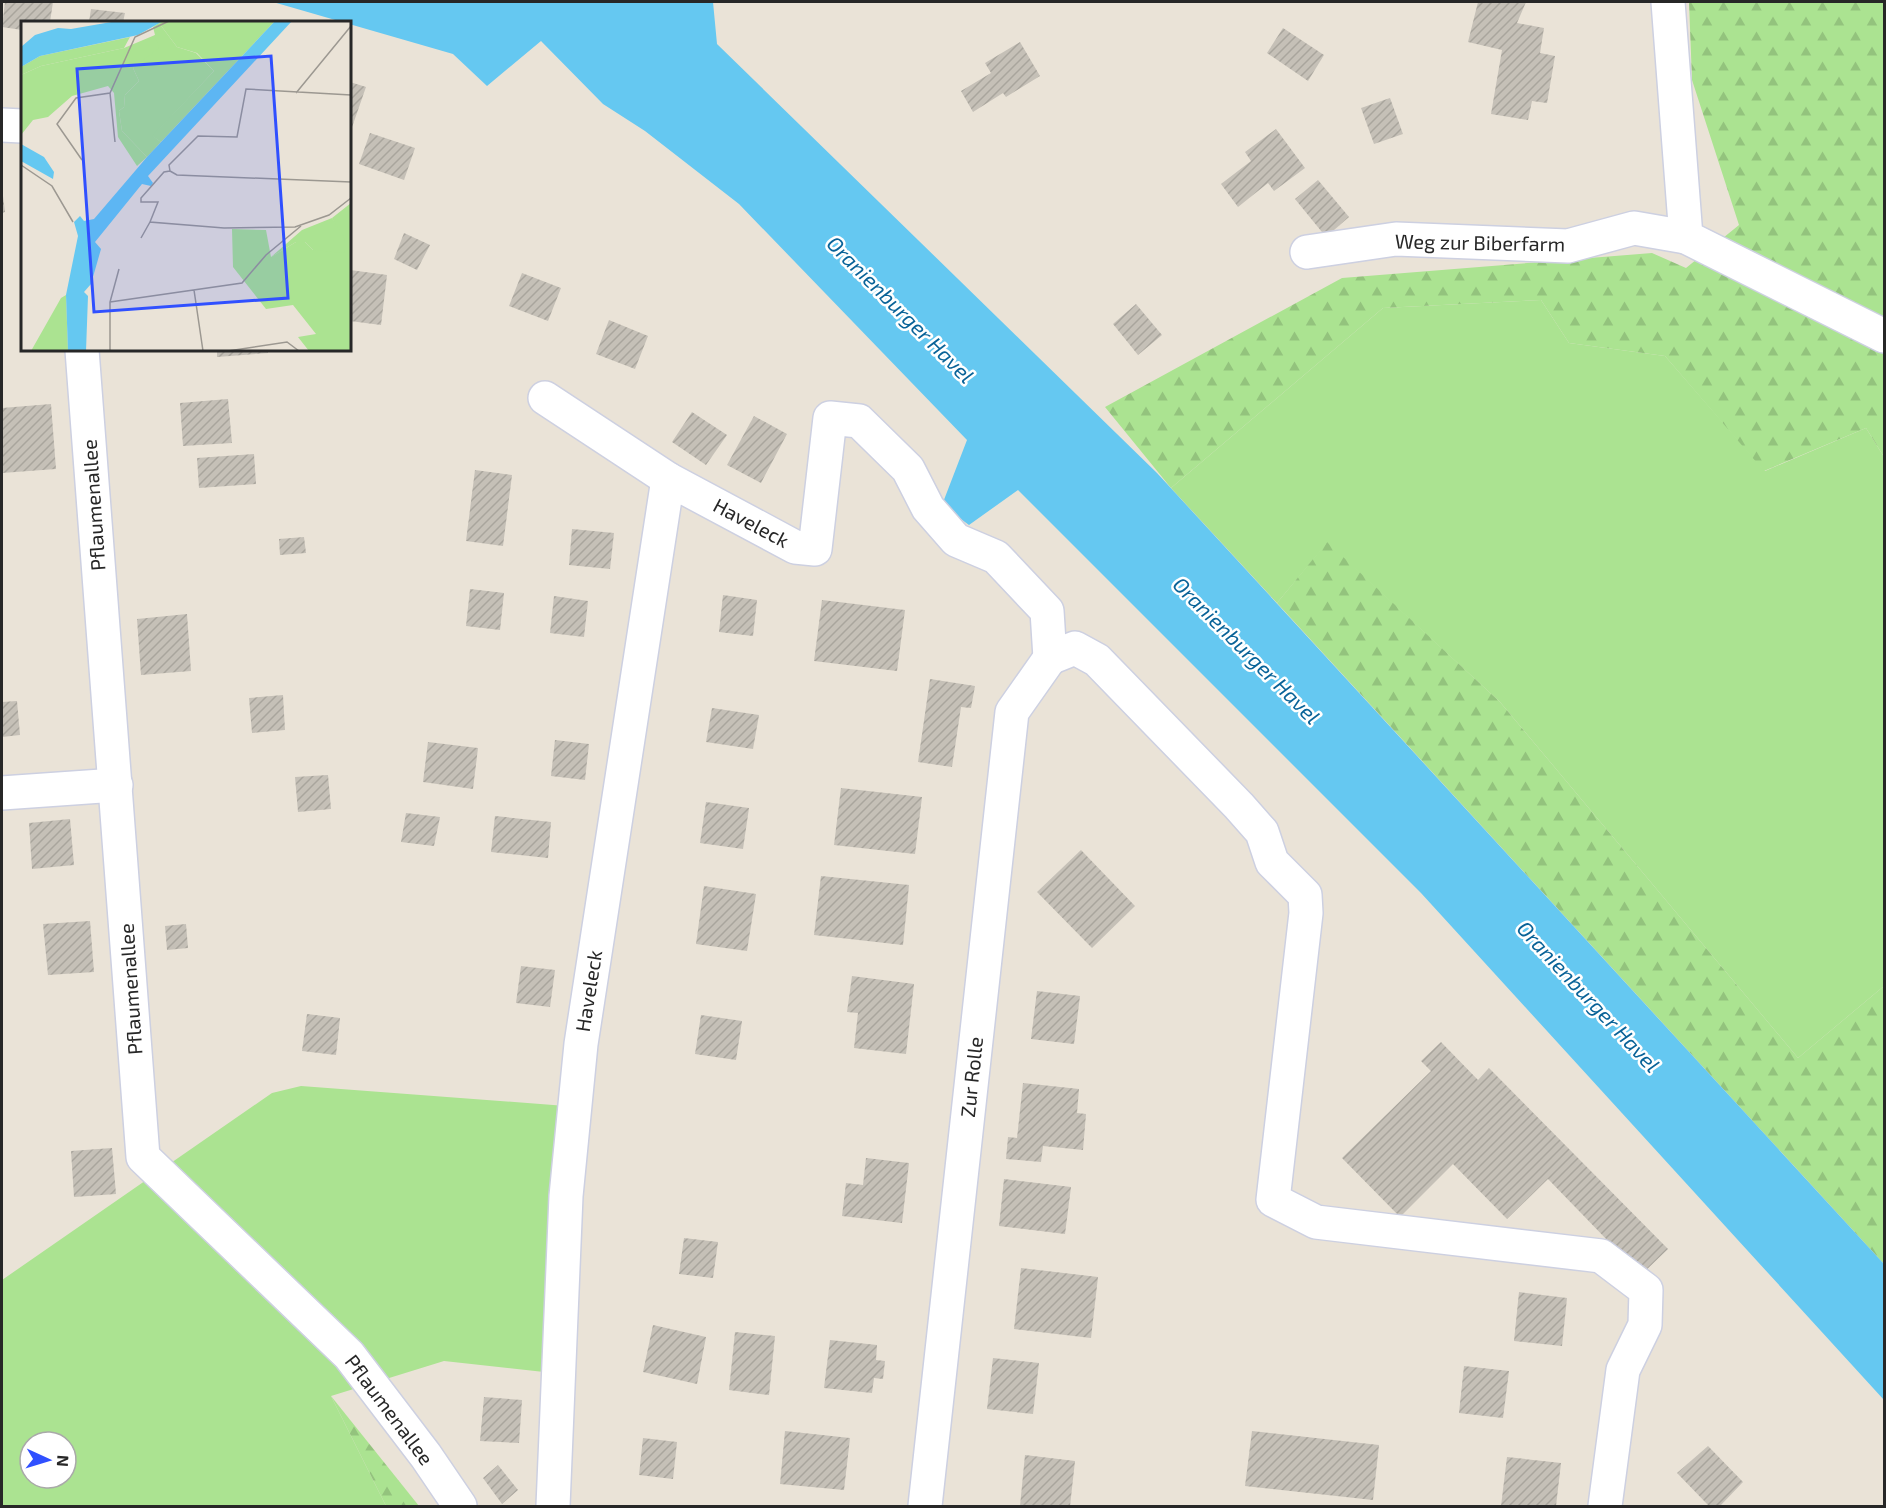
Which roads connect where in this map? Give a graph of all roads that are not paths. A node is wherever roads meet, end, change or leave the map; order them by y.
1 (1668, 2) edge
2 (2, 125) edge
3 (21, 126) edge
4 (1686, 237) junction
5 (1307, 252) dead end
6 (1884, 336) edge
7 (82, 351) edge
8 (545, 398) dead end
9 (668, 479) junction
10 (1050, 658) junction
11 (116, 785) junction
12 (2, 793) edge
13 (460, 1506) edge
14 (553, 1506) edge
15 (925, 1506) edge
16 (1605, 1506) edge

1 - 4 street
2 - 3 street
4 - 5 street, Weg zur Biberfarm
4 - 6 street, Weg zur Biberfarm
7 - 11 street, Pflaumenallee
8 - 9 street, Haveleck
9 - 10 street, Haveleck
9 - 14 street, Haveleck
10 - 15 street, Zur Rolle
10 - 16 street
11 - 12 street
11 - 13 street, Pflaumenallee

